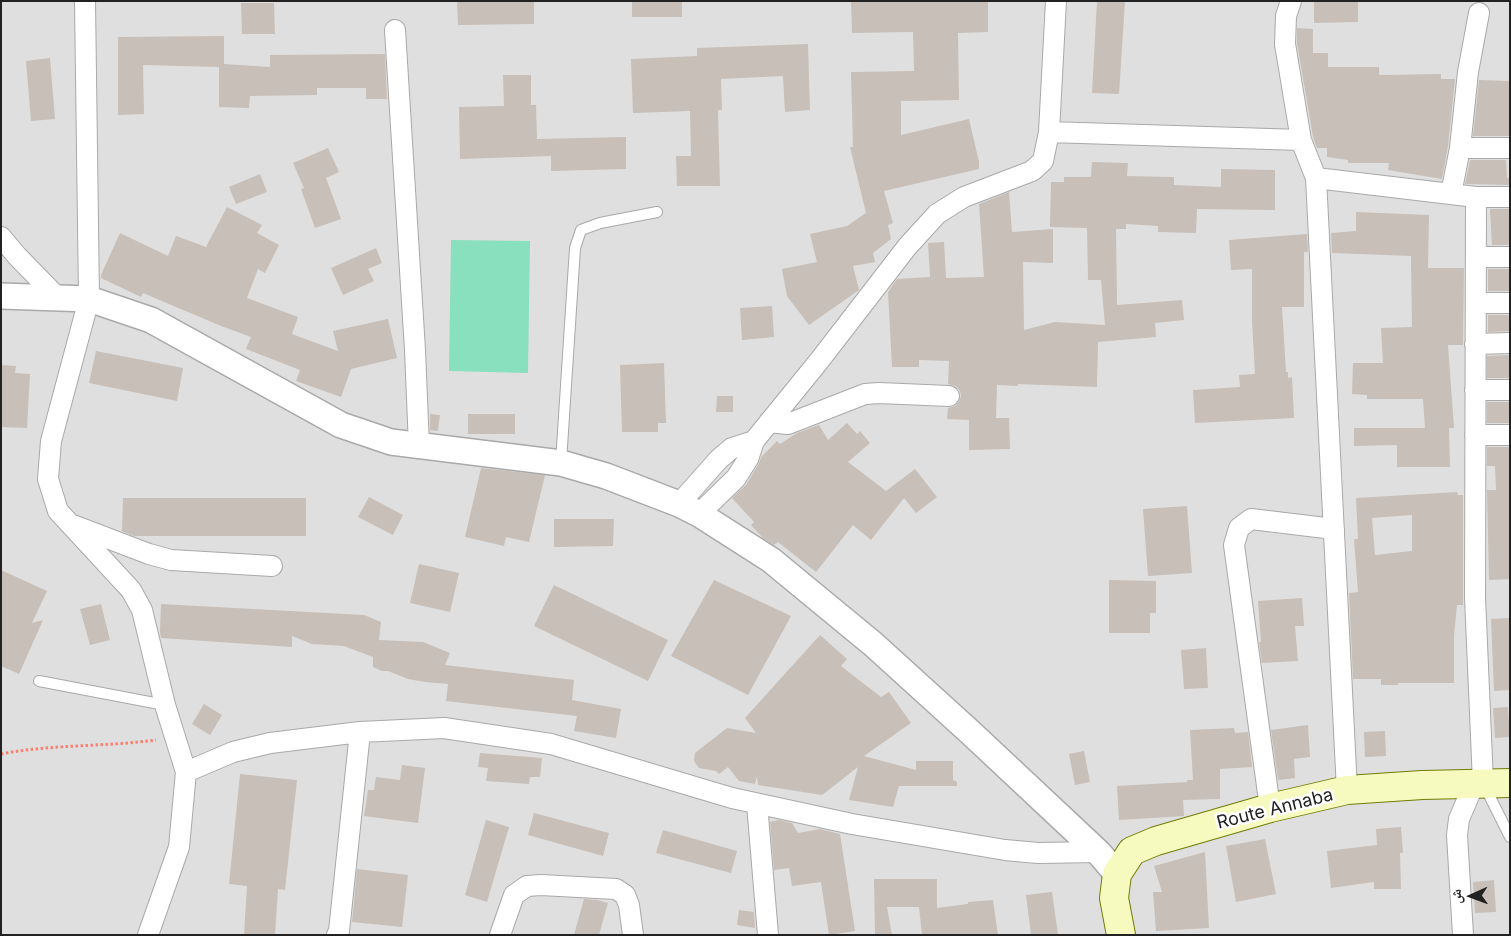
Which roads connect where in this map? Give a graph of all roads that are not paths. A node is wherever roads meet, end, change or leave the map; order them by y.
1 (86, 1) edge
2 (1056, 1) edge
3 (1290, 1) edge
4 (1479, 13) dead end
5 (395, 30) dead end
6 (1050, 132) junction
7 (1301, 140) junction
8 (1460, 148) junction
9 (1510, 148) edge
10 (1316, 178) junction
11 (1451, 194) junction
12 (1476, 197) junction
13 (1510, 197) edge
14 (657, 212) dead end
15 (1, 237) edge
16 (1476, 257) junction
17 (1510, 257) edge
18 (1, 296) edge
19 (57, 298) junction
20 (89, 299) junction
21 (1476, 303) junction
22 (1510, 303) edge
23 (1510, 343) edge
24 (1475, 344) junction
25 (1475, 390) junction
26 (1510, 390) edge
27 (949, 396) dead end
28 (769, 422) junction
29 (1510, 434) edge
30 (1475, 435) junction
31 (419, 446) junction
32 (561, 464) junction
33 (689, 509) junction
34 (69, 524) junction
35 (1334, 529) junction
36 (272, 566) dead end
37 (39, 681) dead end
38 (165, 705) junction
39 (360, 732) junction
40 (186, 772) junction
41 (1489, 783) edge
42 (1347, 790) junction
43 (757, 804) junction
44 (1270, 808) junction
45 (1510, 836) edge
46 (1098, 852) junction
47 (1117, 874) junction
48 (148, 935) edge
49 (337, 935) edge
50 (500, 935) edge
51 (633, 935) edge
52 (768, 935) edge
53 (1121, 935) edge
54 (1463, 935) edge

1 - 20 street
2 - 6 street
3 - 7 street
4 - 8 street
5 - 31 street
6 - 7 street
6 - 28 street
7 - 10 street
8 - 9 street
8 - 11 street
10 - 11 street
10 - 35 street
11 - 12 street
12 - 13 street
12 - 16 street
14 - 32 lane
15 - 19 street
16 - 17 street
16 - 21 street
18 - 19 street
19 - 20 street
20 - 31 street
20 - 34 street
21 - 22 street
21 - 24 street
23 - 24 street
24 - 25 street
25 - 26 street
25 - 30 street
27 - 28 street
28 - 33 street
29 - 30 street
30 - 41 street
31 - 32 street
32 - 33 street
33 - 46 street
34 - 36 street
34 - 38 street
35 - 42 street
35 - 44 street
37 - 38 lane
38 - 40 street
39 - 40 street
39 - 43 street
39 - 49 street
40 - 48 street
41 - 42 main road, Route Annaba
41 - 45 lane
41 - 54 street
42 - 44 main road, Route Annaba
43 - 46 street
43 - 52 street
44 - 47 main road, Route Annaba
46 - 47 street
47 - 53 main road, Route Annaba
50 - 51 street

